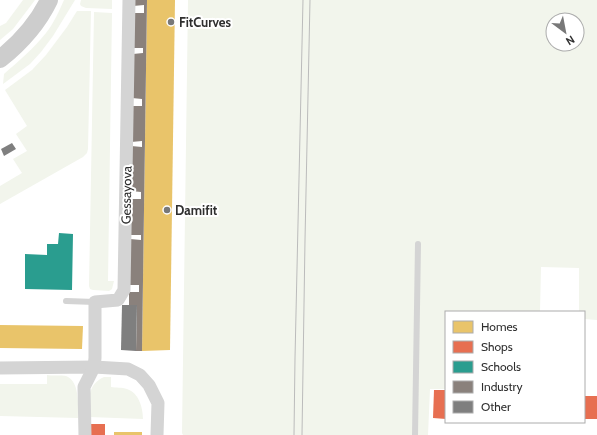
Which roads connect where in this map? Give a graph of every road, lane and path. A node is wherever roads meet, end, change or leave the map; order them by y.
1 (49, 0) edge
2 (129, 0) edge
3 (0, 59) edge
4 (418, 244) dead end
5 (66, 301) dead end
6 (95, 302) junction
7 (94, 367) junction
8 (0, 368) edge
9 (85, 435) edge
10 (157, 435) edge
11 (415, 435) edge

1 - 3 street
2 - 6 street, Gessayova
4 - 11 lane
5 - 6 lane
6 - 7 street
7 - 8 street
7 - 9 street
7 - 10 street

